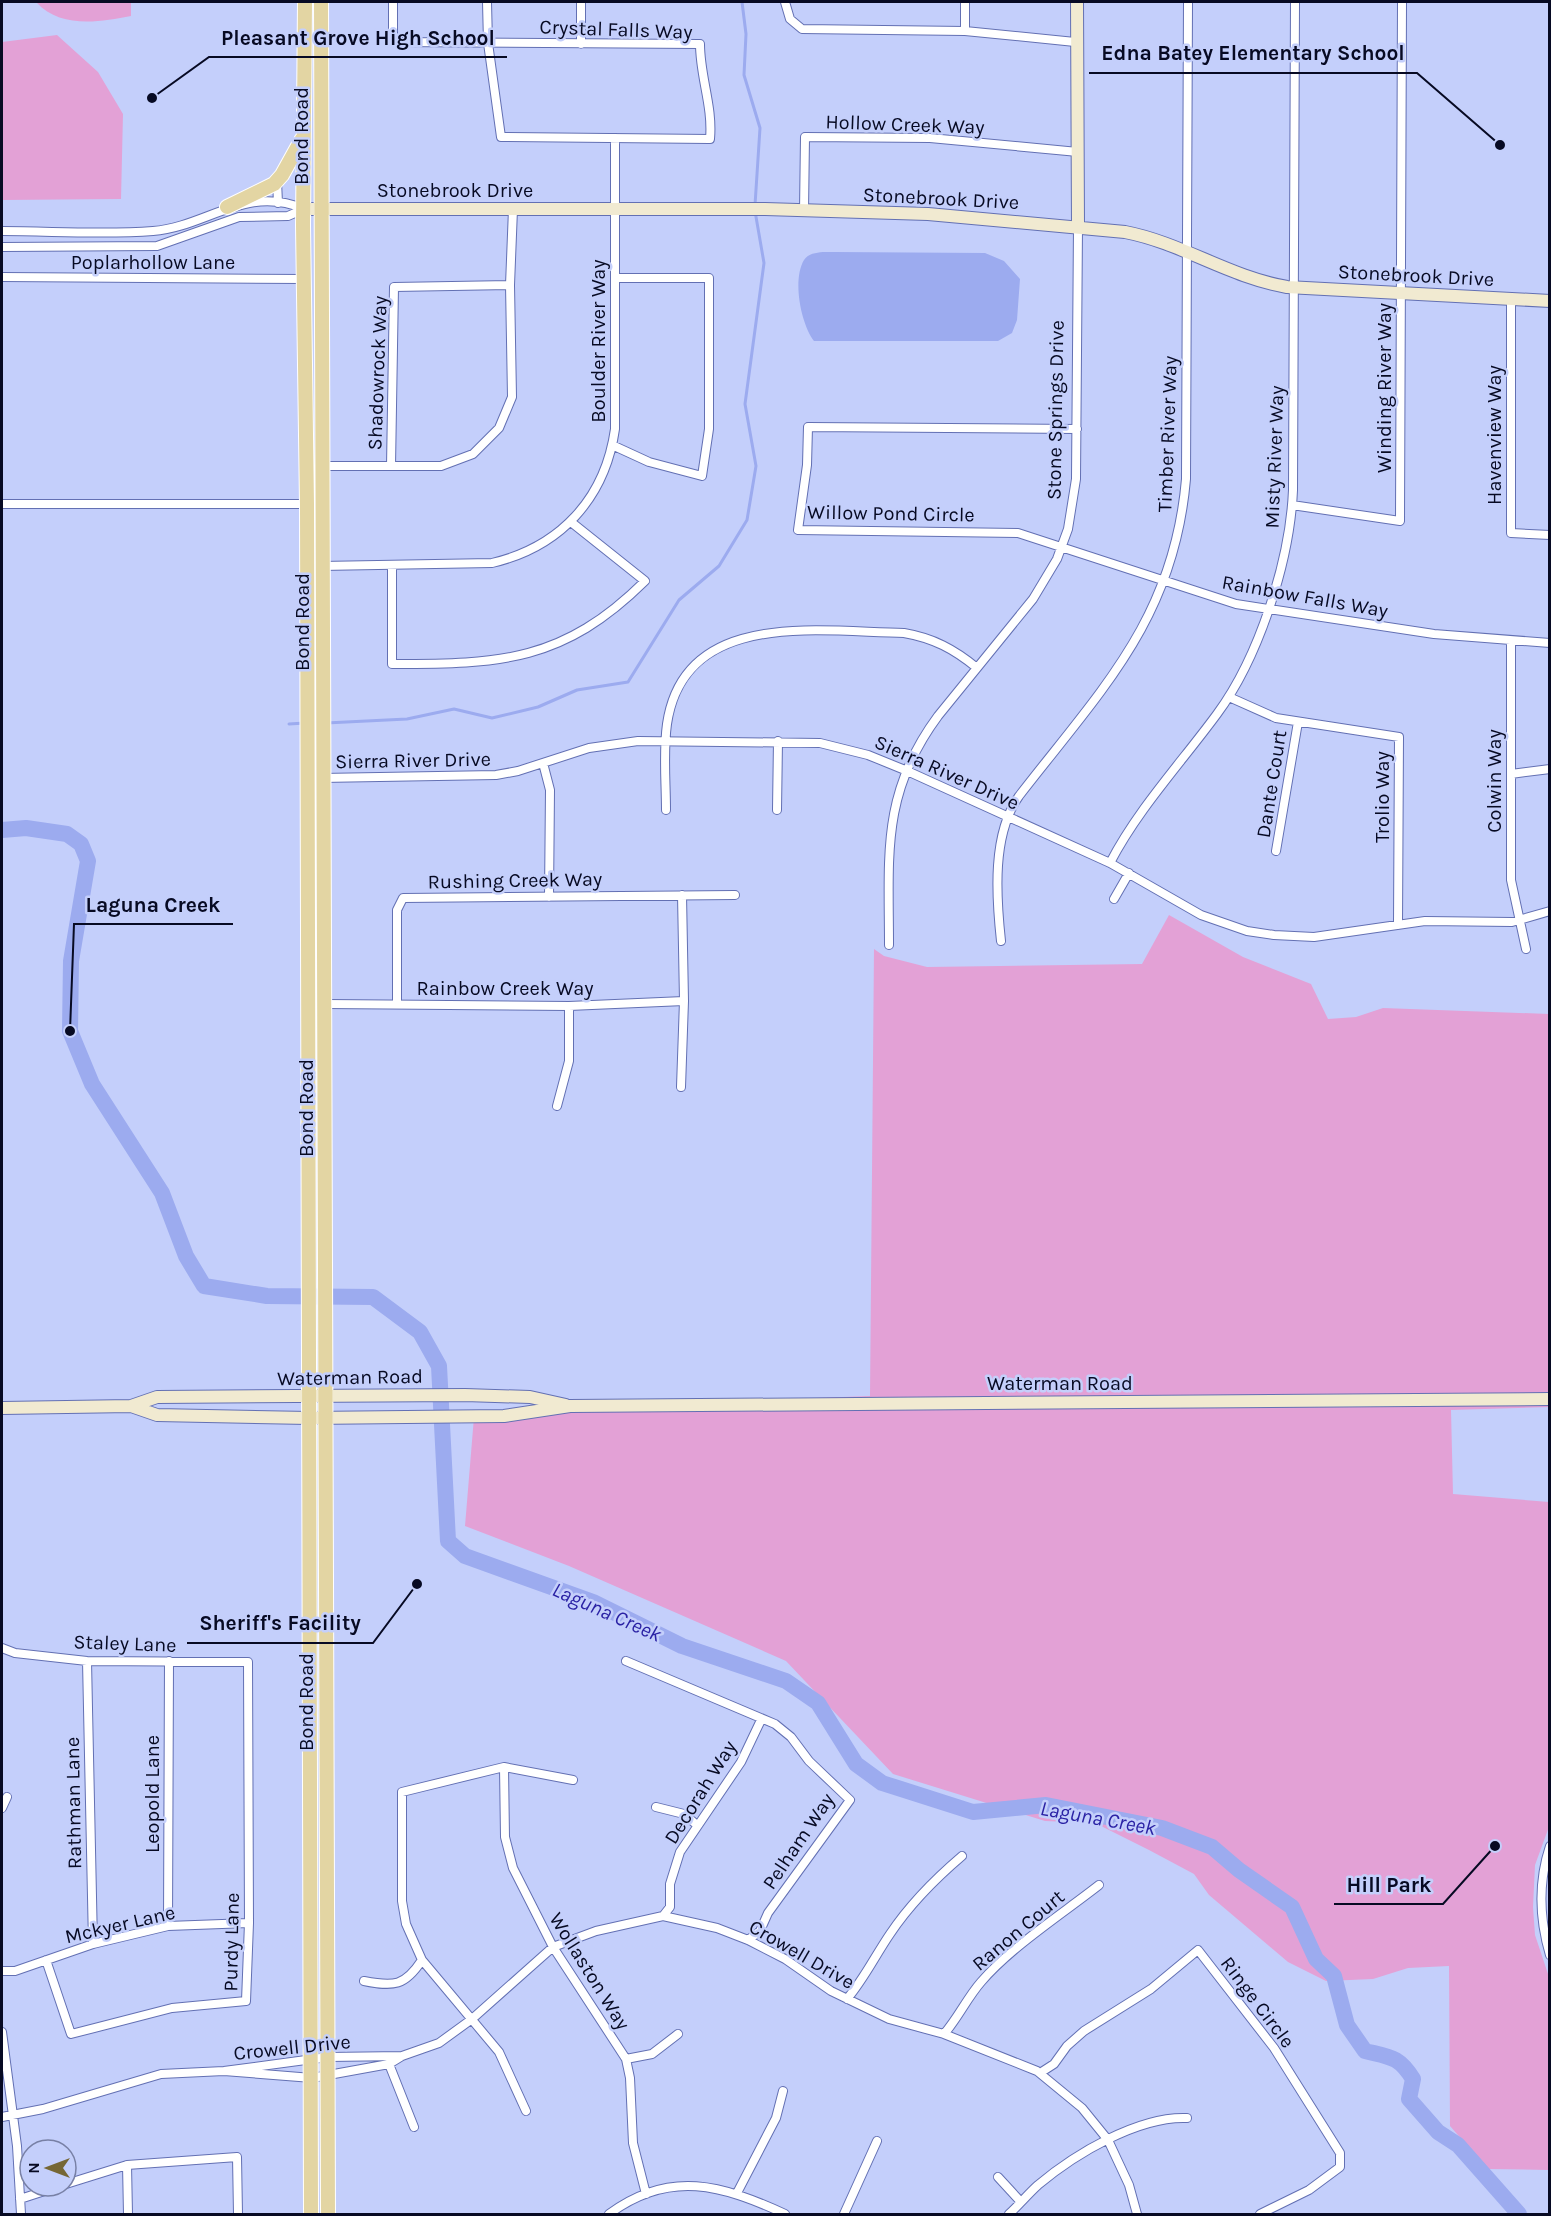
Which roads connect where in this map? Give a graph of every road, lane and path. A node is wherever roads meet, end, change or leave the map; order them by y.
1 (305, 2) edge
2 (321, 2) edge
3 (393, 2) edge
4 (487, 2) edge
5 (581, 2) edge
6 (785, 2) edge
7 (965, 2) edge
8 (1077, 2) edge
9 (1188, 2) edge
10 (1295, 2) edge
11 (1402, 2) edge
12 (965, 31) junction
13 (1076, 42) junction
14 (488, 43) junction
15 (581, 44) junction
16 (304, 134) junction
17 (615, 138) junction
18 (1078, 152) junction
19 (277, 181) junction
20 (278, 203) junction
21 (227, 207) junction
22 (304, 209) junction
23 (320, 209) junction
24 (513, 209) junction
25 (614, 209) junction
26 (804, 211) junction
27 (1078, 227) junction
28 (2, 231) edge
29 (2, 247) edge
30 (1187, 251) junction
31 (2, 277) edge
32 (615, 278) junction
33 (305, 279) junction
34 (510, 285) junction
35 (1294, 288) junction
36 (1401, 293) junction
37 (1511, 299) junction
38 (1550, 301) edge
39 (1077, 429) junction
40 (612, 445) junction
41 (391, 465) junction
42 (321, 466) junction
43 (307, 477) junction
44 (2, 504) edge
45 (308, 504) junction
46 (1292, 505) junction
47 (571, 522) junction
48 (1550, 535) edge
49 (1062, 546) junction
50 (392, 565) junction
51 (321, 566) junction
52 (1165, 581) junction
53 (1268, 609) junction
54 (1510, 641) junction
55 (1550, 643) edge
56 (977, 668) junction
57 (1229, 697) junction
58 (315, 704) junction
59 (1298, 722) junction
60 (666, 740) junction
61 (778, 741) junction
62 (543, 763) junction
63 (1550, 769) edge
64 (905, 770) junction
65 (1510, 774) junction
66 (315, 778) junction
67 (666, 810) dead end
68 (777, 810) dead end
69 (1007, 816) junction
70 (1276, 851) dead end
71 (1110, 863) junction
72 (1129, 873) junction
73 (309, 893) junction
74 (682, 895) junction
75 (735, 895) dead end
76 (549, 897) junction
77 (1114, 899) dead end
78 (1550, 911) edge
79 (1518, 921) junction
80 (1398, 925) junction
81 (1001, 941) dead end
82 (889, 945) dead end
83 (1526, 949) dead end
84 (684, 1001) junction
85 (326, 1004) junction
86 (397, 1004) junction
87 (570, 1006) junction
88 (681, 1087) dead end
89 (557, 1106) dead end
90 (308, 1397) junction
91 (324, 1398) junction
92 (1550, 1399) edge
93 (131, 1406) junction
94 (570, 1406) junction
95 (2, 1408) edge
96 (324, 1417) junction
97 (309, 1418) junction
98 (2, 1648) edge
99 (87, 1661) junction
100 (169, 1661) junction
101 (626, 1661) dead end
102 (248, 1662) joint
103 (761, 1720) junction
104 (504, 1767) junction
105 (573, 1779) dead end
106 (7, 1797) dead end
107 (656, 1807) dead end
108 (2, 1808) edge
109 (698, 1825) junction
110 (1550, 1846) edge
111 (962, 1856) dead end
112 (1099, 1886) dead end
113 (663, 1916) junction
114 (249, 1923) junction
115 (168, 1926) junction
116 (748, 1940) junction
117 (93, 1944) junction
118 (554, 1947) junction
119 (1550, 1955) edge
120 (46, 1960) junction
121 (422, 1960) junction
122 (2, 1971) edge
123 (364, 1980) dead end
124 (847, 1999) junction
125 (472, 2019) junction
126 (2, 2032) edge
127 (678, 2034) dead end
128 (944, 2034) junction
129 (402, 2056) junction
130 (328, 2057) junction
131 (312, 2059) junction
132 (626, 2059) junction
133 (389, 2064) junction
134 (224, 2071) junction
135 (1040, 2073) junction
136 (328, 2076) junction
137 (312, 2078) junction
138 (783, 2091) dead end
139 (526, 2111) dead end
140 (14, 2116) junction
141 (2, 2117) edge
142 (1187, 2118) dead end
143 (414, 2127) dead end
144 (1108, 2140) junction
145 (877, 2141) dead end
146 (127, 2165) junction
147 (998, 2177) dead end
148 (78, 2180) edge
149 (737, 2193) junction
150 (646, 2194) junction
151 (23, 2198) edge
152 (20, 2199) junction
153 (1021, 2202) junction
154 (21, 2214) edge
155 (128, 2214) edge
156 (238, 2214) edge
157 (311, 2214) edge
158 (328, 2214) edge
159 (609, 2214) edge
160 (785, 2214) edge
161 (844, 2214) edge
162 (1009, 2214) edge
163 (1137, 2214) edge
164 (1260, 2214) edge

1 - 16 main road, Bond Road
2 - 23 main road, Bond Road
3 - 14 street, Crystal Falls Way
4 - 14 street
5 - 15 street
6 - 12 street
7 - 12 street
8 - 13 main road, Stone Springs Drive
9 - 30 street, Timber River Way
10 - 35 street, Misty River Way
11 - 36 street, Winding River Way
12 - 13 street
13 - 18 main road, Stone Springs Drive
14 - 15 street, Crystal Falls Way
14 - 17 street
15 - 17 street, Crystal Falls Way
16 - 19 main road
16 - 22 main road, Bond Road
17 - 25 street, Boulder River Way
18 - 26 street, Hollow Creek Way
18 - 27 main road, Stone Springs Drive
19 - 20 street
19 - 21 main road
20 - 21 street
20 - 22 street
21 - 28 street
22 - 23 main road, Stonebrook Drive
22 - 29 street
22 - 33 main road, Bond Road
23 - 24 main road, Stonebrook Drive
23 - 42 main road, Bond Road
24 - 25 main road, Stonebrook Drive
24 - 34 street
25 - 26 main road, Stonebrook Drive
25 - 32 street, Boulder River Way
26 - 27 main road, Stonebrook Drive
27 - 30 main road, Stonebrook Drive
27 - 39 street, Stone Springs Drive
30 - 35 main road, Stonebrook Drive
30 - 52 street, Timber River Way
31 - 33 street, Poplarhollow Lane
32 - 40 street, Boulder River Way
32 - 40 street
33 - 43 main road, Bond Road
34 - 41 street
34 - 41 street, Shadowrock Way
35 - 36 main road, Stonebrook Drive
35 - 46 street, Misty River Way
36 - 37 main road, Stonebrook Drive
36 - 46 street, Winding River Way
37 - 38 main road, Stonebrook Drive
37 - 48 street, Havenview Way
39 - 49 street, Stone Springs Drive
39 - 49 street, Willow Pond Circle
40 - 47 street, Boulder River Way
41 - 42 street
42 - 51 main road, Bond Road
43 - 45 main road, Bond Road
43 - 51 main road
44 - 45 street
45 - 58 main road, Bond Road
46 - 53 street, Misty River Way
47 - 50 street, Boulder River Way
47 - 50 street
49 - 52 street, Rainbow Falls Way
49 - 56 street, Stone Springs Drive
50 - 51 street, Boulder River Way
51 - 58 main road, Bond Road
52 - 53 street, Rainbow Falls Way
52 - 69 street, Timber River Way
53 - 54 street, Rainbow Falls Way
53 - 57 street, Misty River Way
54 - 55 street, Rainbow Falls Way
54 - 65 street, Colwin Way
56 - 60 street
56 - 64 street, Stone Springs Drive
57 - 59 street, Trolio Way
57 - 71 street, Misty River Way
58 - 66 main road, Bond Road
59 - 70 street, Dante Court
59 - 80 street, Trolio Way
60 - 61 street, Sierra River Drive
60 - 62 street, Sierra River Drive
60 - 67 street
61 - 64 street, Sierra River Drive
61 - 68 street
62 - 66 street, Sierra River Drive
62 - 76 street
63 - 65 street
64 - 69 street, Sierra River Drive
64 - 82 street, Stone Springs Drive
65 - 79 street, Colwin Way
66 - 73 main road, Bond Road
66 - 85 main road, Bond Road
69 - 71 street, Sierra River Drive
69 - 81 street, Timber River Way
71 - 72 street, Sierra River Drive
72 - 77 street
72 - 80 street, Sierra River Drive
73 - 85 main road
73 - 90 main road, Bond Road
74 - 75 street, Rushing Creek Way
74 - 76 street, Rushing Creek Way
74 - 84 street
76 - 86 street, Rushing Creek Way
78 - 79 street, Sierra River Drive
79 - 80 street, Sierra River Drive
79 - 83 street, Colwin Way
84 - 87 street, Rainbow Creek Way
84 - 88 street
85 - 86 street, Rainbow Creek Way
85 - 91 main road, Bond Road
86 - 87 street, Rainbow Creek Way
87 - 89 street
90 - 91 main road, Waterman Road
90 - 93 main road, Waterman Road
90 - 97 main road, Bond Road
91 - 94 main road, Waterman Road
91 - 96 main road, Bond Road
92 - 94 main road, Waterman Road
93 - 95 main road, Waterman Road
93 - 97 main road, Waterman Road
94 - 96 main road, Waterman Road
96 - 97 main road, Waterman Road
96 - 130 main road, Bond Road
97 - 131 main road, Bond Road
98 - 99 street, Staley Lane
99 - 100 street, Staley Lane
99 - 117 street, Rathman Lane
100 - 102 street, Staley Lane
100 - 115 street, Leopold Lane
101 - 103 street
102 - 114 street, Purdy Lane
103 - 109 street, Decorah Way
103 - 116 street, Pelham Way
104 - 105 street
104 - 118 street, Wollaston Way
104 - 121 street
106 - 108 street
107 - 109 street
109 - 113 street, Decorah Way
110 - 119 street
111 - 124 street
112 - 128 street, Ranon Court
113 - 116 street, Crowell Drive
113 - 118 street, Crowell Drive
114 - 115 street, Mckyer Lane
114 - 120 street, Purdy Lane
115 - 117 street, Mckyer Lane
116 - 124 street, Crowell Drive
117 - 120 street, Mckyer Lane
118 - 125 street, Crowell Drive
118 - 132 street, Wollaston Way
120 - 122 street, Mckyer Lane
121 - 123 street
121 - 125 street
124 - 128 street, Crowell Drive
125 - 129 street, Crowell Drive
125 - 139 street
126 - 140 street
127 - 132 street
128 - 135 street, Crowell Drive
129 - 130 street, Crowell Drive
129 - 133 street, Crowell Drive
130 - 131 street, Crowell Drive
130 - 136 main road, Bond Road
131 - 134 street, Crowell Drive
131 - 137 main road, Bond Road
132 - 150 street, Wollaston Way
133 - 136 street, Crowell Drive
133 - 143 street
134 - 137 street, Crowell Drive
134 - 140 street
135 - 144 street, Crowell Drive
135 - 164 street, Ringe Circle
136 - 137 street, Crowell Drive
136 - 158 main road, Bond Road
137 - 157 main road, Bond Road
138 - 149 street
140 - 141 street
140 - 152 street
142 - 144 street
144 - 153 street
144 - 163 street, Crowell Drive
145 - 161 street
146 - 148 street
146 - 155 street
146 - 156 street
147 - 153 street
149 - 150 street
149 - 160 street
150 - 159 street
151 - 152 street
152 - 154 street
153 - 162 street

